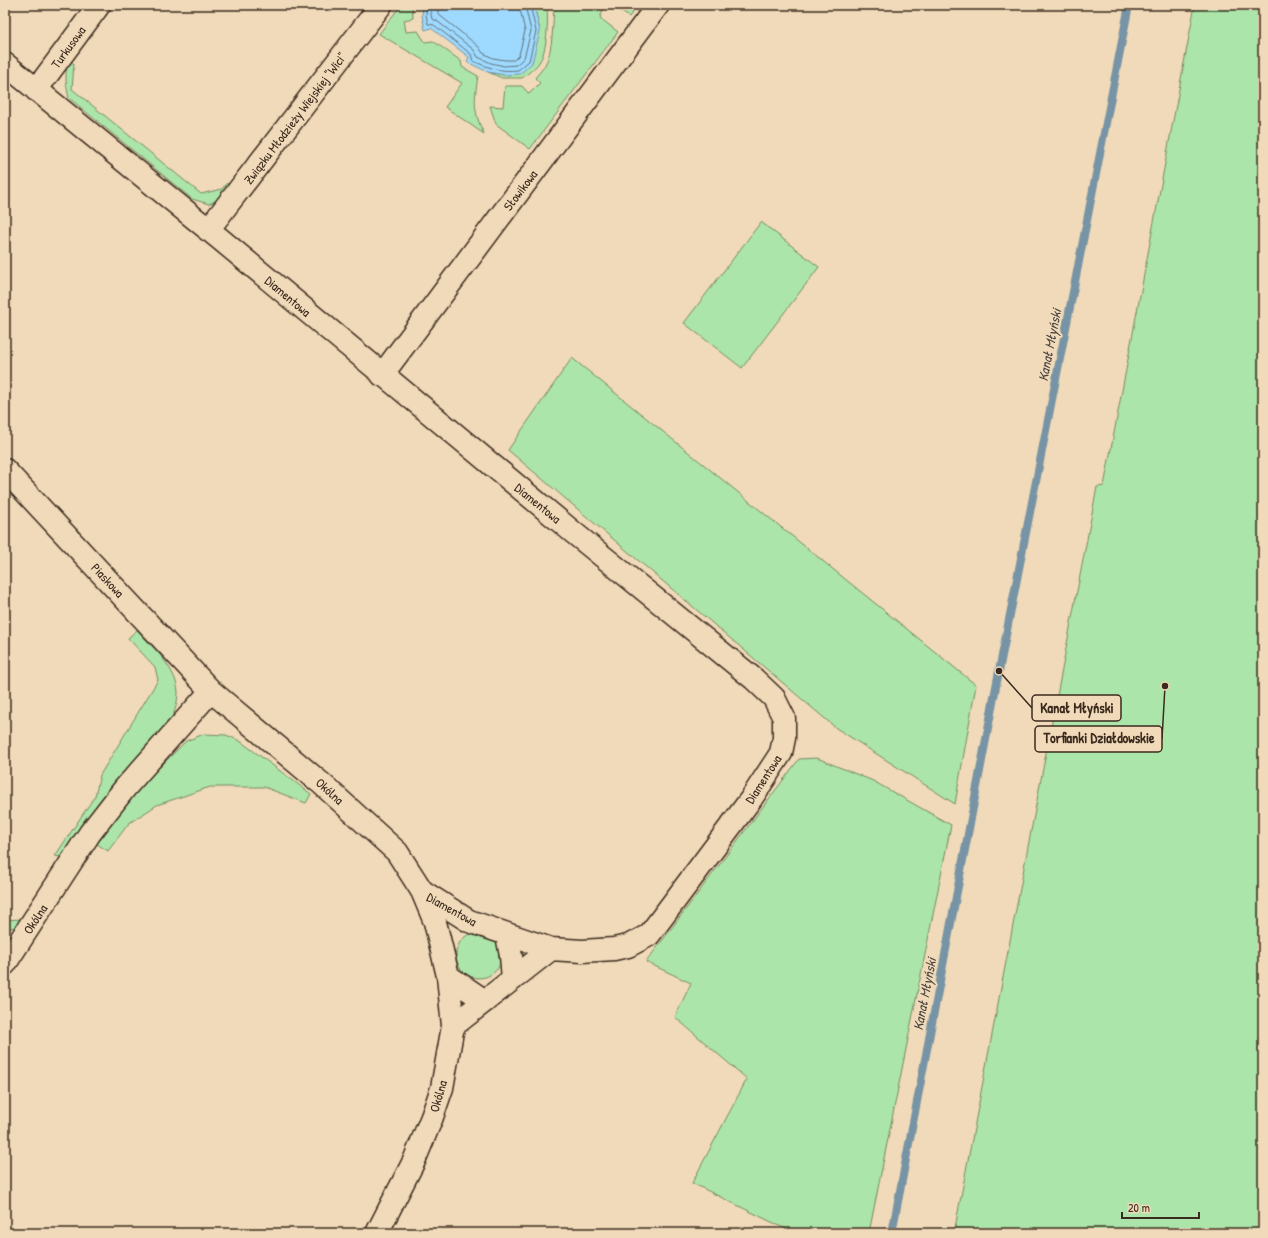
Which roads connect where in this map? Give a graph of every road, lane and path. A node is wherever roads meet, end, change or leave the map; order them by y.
1 (99, 5) edge
2 (380, 5) edge
3 (658, 5) edge
4 (5, 64) edge
5 (36, 90) junction
6 (208, 230) junction
7 (382, 375) junction
8 (5, 470) edge
9 (212, 691) junction
10 (422, 892) junction
11 (469, 921) junction
12 (506, 935) junction
13 (441, 949) junction
14 (551, 949) junction
15 (6, 961) edge
16 (448, 976) junction
17 (513, 979) junction
18 (485, 1001) junction
19 (453, 1026) junction
20 (377, 1233) edge

1 - 5 street, Turkusowa
2 - 6 street, Związku Młodzieży Wiejskiej "Wici"
3 - 7 street, Słowikowa
4 - 5 street, Diamentowa
5 - 6 street, Diamentowa
6 - 7 street, Diamentowa
7 - 14 street, Diamentowa
8 - 9 street, Piaskowa
9 - 10 street, Okólna
9 - 15 street, Okólna
10 - 11 street, Diamentowa
10 - 13 street, Okólna
11 - 12 street, Diamentowa
11 - 13 street
12 - 14 street, Diamentowa
12 - 17 street
13 - 16 street, Okólna
14 - 17 street
16 - 18 street
16 - 19 street, Okólna
17 - 18 street
18 - 19 street
19 - 20 street, Okólna

